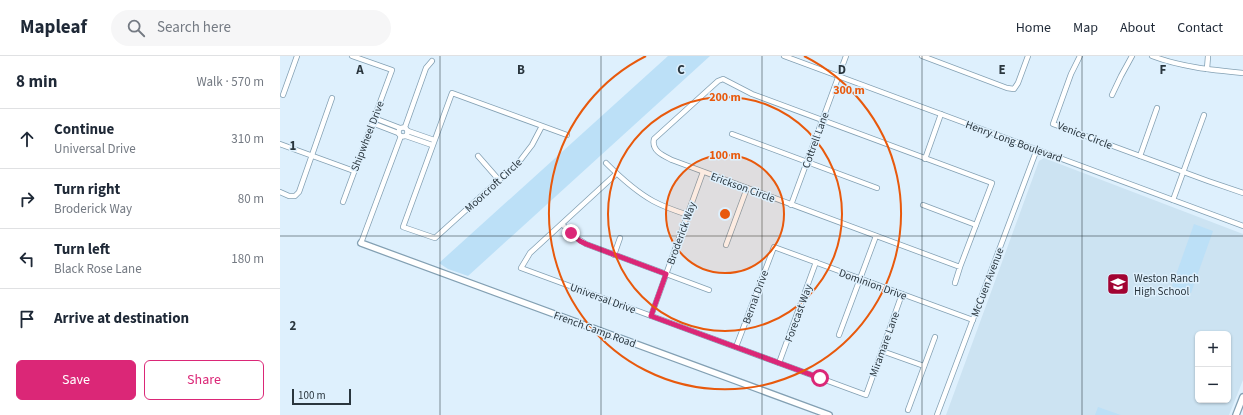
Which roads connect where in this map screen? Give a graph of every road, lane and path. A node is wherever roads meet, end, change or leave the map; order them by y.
1 (297, 56) edge
2 (352, 56) edge
3 (784, 56) edge
4 (846, 56) edge
5 (922, 56) edge
6 (1028, 56) edge
7 (1080, 56) edge
8 (1132, 56) edge
9 (1152, 56) edge
10 (1208, 56) edge
11 (432, 61) dead end
12 (1207, 69) junction
13 (1243, 73) edge
14 (838, 76) junction
15 (283, 95) dead end
16 (1112, 95) dead end
17 (332, 98) dead end
18 (1157, 108) dead end
19 (941, 114) junction
20 (1204, 115) dead end
21 (823, 120) junction
22 (373, 121) junction
23 (542, 126) junction
24 (403, 132) junction
25 (732, 134) dead end
26 (567, 135) dead end
27 (433, 143) junction
28 (280, 144) edge
29 (1037, 149) junction
30 (311, 155) junction
31 (478, 156) dead end
32 (1140, 156) junction
33 (925, 159) junction
34 (807, 162) junction
35 (606, 163) dead end
36 (354, 171) junction
37 (703, 172) junction
38 (1184, 172) junction
39 (616, 174) junction
40 (499, 180) junction
41 (747, 188) junction
42 (877, 188) dead end
43 (280, 192) edge
44 (1243, 193) edge
45 (1173, 200) junction
46 (343, 202) dead end
47 (791, 204) junction
48 (922, 206) dead end
49 (688, 215) junction
50 (562, 224) junction
51 (976, 225) junction
52 (1243, 226) edge
53 (876, 236) junction
54 (620, 238) dead end
55 (361, 243) joint
56 (726, 245) dead end
57 (774, 247) joint
58 (614, 255) junction
59 (816, 262) junction
60 (960, 267) junction
61 (666, 274) junction
62 (860, 278) junction
63 (955, 283) dead end
64 (709, 290) dead end
65 (902, 294) junction
66 (651, 316) junction
67 (972, 320) junction
68 (839, 335) dead end
69 (935, 337) dead end
70 (736, 347) junction
71 (882, 350) junction
72 (780, 363) junction
73 (924, 366) junction
74 (866, 395) joint
75 (1243, 397) edge
76 (908, 410) dead end
77 (830, 415) edge
78 (937, 415) edge
79 (1236, 415) edge

1 - 15 street
2 - 22 street, Shipwheel Drive
3 - 14 street, Henry Long Boulevard
4 - 14 street, Cottrell Lane
5 - 6 street
7 - 32 street, Venice Circle
8 - 16 street
9 - 12 street
10 - 12 street
11 - 24 street
12 - 13 street
14 - 19 street, Henry Long Boulevard
14 - 21 street, Cottrell Lane
17 - 30 street
18 - 32 street
19 - 29 street, Henry Long Boulevard
19 - 33 street
20 - 38 street
21 - 33 street, Erickson Circle
21 - 34 street, Cottrell Lane
21 - 37 street, Erickson Circle
22 - 24 street
22 - 36 street, Shipwheel Drive
23 - 26 street
23 - 27 street, Moorcroft Circle
23 - 40 street, Moorcroft Circle
24 - 27 street
24 - 55 street
25 - 34 street
27 - 40 street, Moorcroft Circle
28 - 30 street
29 - 45 street, Henry Long Boulevard
29 - 67 street, McCuen Avenue
30 - 36 street
30 - 43 street
31 - 40 street
32 - 38 street, Venice Circle
33 - 51 street, Erickson Circle
34 - 42 street
34 - 47 street, Cottrell Lane
35 - 39 street
36 - 46 street, Shipwheel Drive
37 - 41 street, Erickson Circle
37 - 49 street, Broderick Way
38 - 44 street, Venice Circle
38 - 45 street
39 - 49 street
39 - 50 street
41 - 47 street, Erickson Circle
41 - 56 street
45 - 52 street, Henry Long Boulevard
47 - 53 street, Erickson Circle
48 - 51 street
49 - 61 street, Broderick Way
50 - 58 street
50 - 66 street, Universal Drive
51 - 60 street, Erickson Circle
53 - 60 street, Erickson Circle
53 - 62 street
54 - 58 street
55 - 77 street, French Camp Road
57 - 59 street, Dominion Drive
57 - 70 street, Bernal Drive
58 - 61 street
59 - 62 street, Dominion Drive
59 - 72 street, Forecast Way
60 - 63 street
61 - 64 street
61 - 66 street, Broderick Way
62 - 65 street, Dominion Drive
62 - 68 street
65 - 67 street, Dominion Drive
65 - 71 street, Miramare Lane
66 - 70 street, Universal Drive
67 - 78 street, McCuen Avenue
69 - 73 street
70 - 72 street, Universal Drive
71 - 73 street
71 - 74 street, Miramare Lane
72 - 74 street, Universal Drive
73 - 76 street
75 - 79 street

